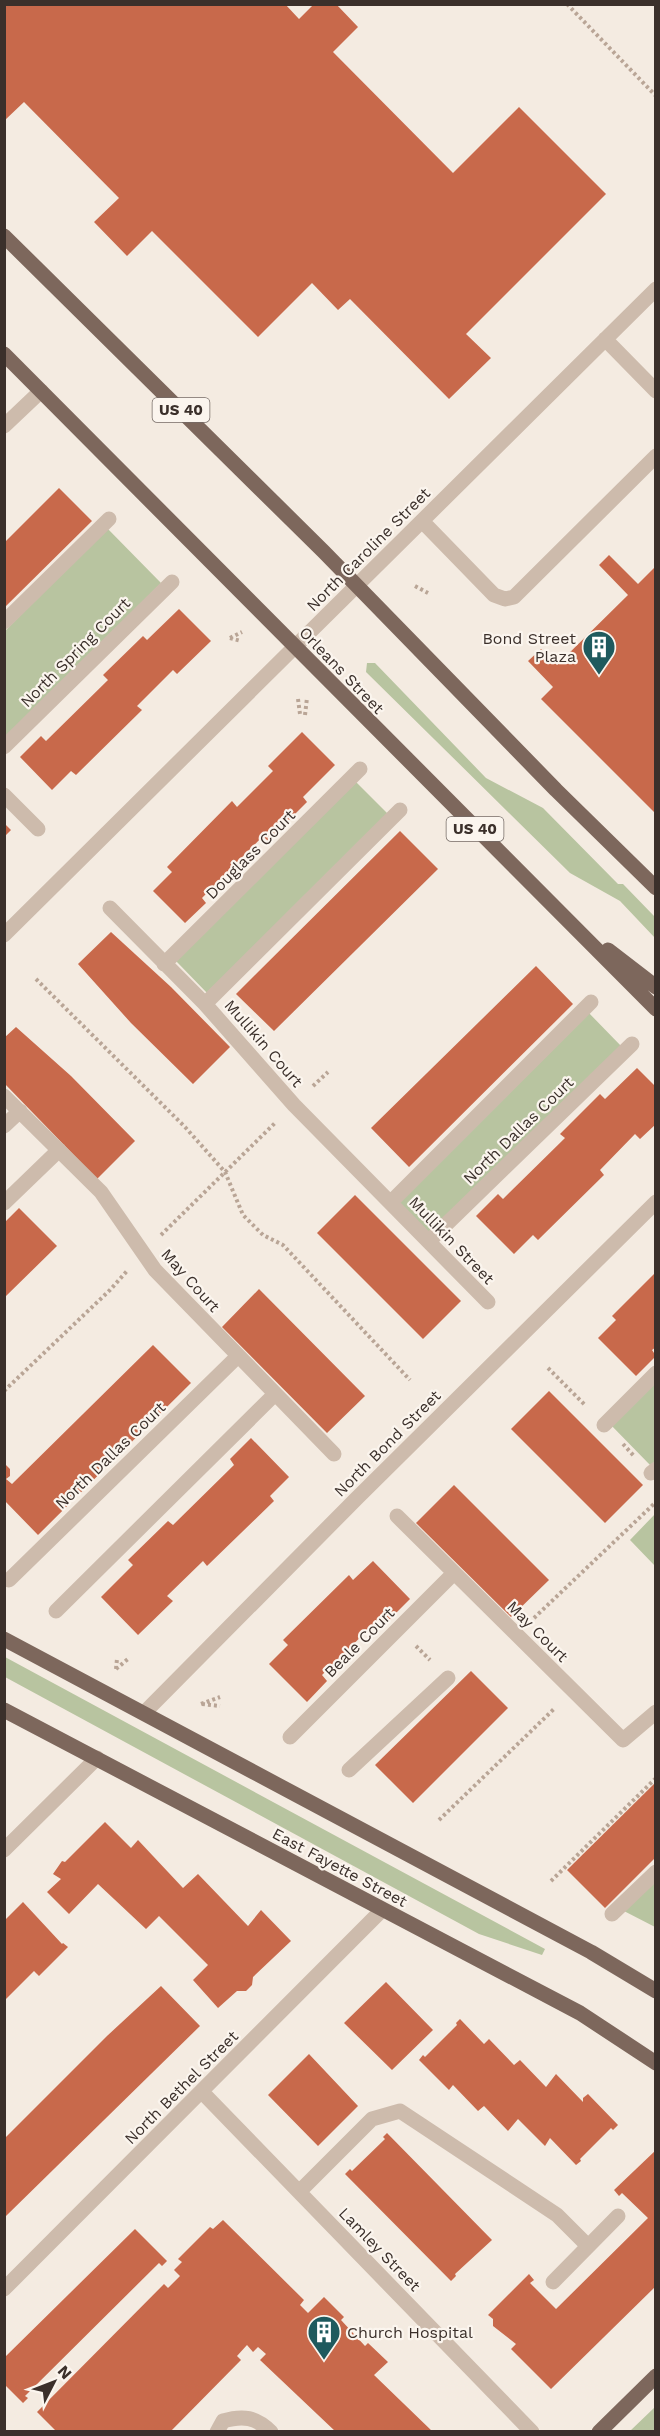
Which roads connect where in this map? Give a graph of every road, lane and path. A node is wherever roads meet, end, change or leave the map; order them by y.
1 (567, 4) edge
2 (656, 96) edge
3 (4, 236) edge
4 (656, 289) edge
5 (605, 339) junction
6 (4, 354) edge
7 (41, 390) junction
8 (656, 391) edge
9 (4, 426) edge
10 (656, 456) edge
11 (109, 519) dead end
12 (422, 521) junction
13 (172, 582) dead end
14 (357, 585) junction
15 (415, 586) dead end
16 (416, 592) dead end
17 (4, 622) edge
18 (242, 632) dead end
19 (241, 641) dead end
20 (295, 647) junction
21 (298, 699) dead end
22 (307, 699) dead end
23 (4, 747) edge
24 (360, 769) dead end
25 (4, 795) edge
26 (400, 810) dead end
27 (38, 829) dead end
28 (656, 888) edge
29 (110, 908) dead end
30 (558, 912) junction
31 (4, 935) edge
32 (164, 964) junction
33 (36, 979) dead end
34 (656, 987) edge
35 (591, 1002) dead end
36 (205, 1004) junction
37 (656, 1009) edge
38 (632, 1044) dead end
39 (327, 1072) dead end
40 (4, 1096) edge
41 (294, 1105) junction
42 (20, 1111) junction
43 (4, 1126) edge
44 (59, 1150) junction
45 (225, 1172) junction
46 (391, 1202) junction
47 (656, 1202) edge
48 (4, 1203) edge
49 (429, 1241) junction
50 (143, 1253) junction
51 (488, 1302) dead end
52 (237, 1356) junction
53 (656, 1372) edge
54 (410, 1380) dead end
55 (4, 1391) edge
56 (275, 1394) junction
57 (604, 1425) dead end
58 (334, 1454) dead end
59 (656, 1503) edge
60 (398, 1516) dead end
61 (454, 1573) junction
62 (9, 1580) dead end
63 (56, 1611) dead end
64 (399, 1628) junction
65 (515, 1636) junction
66 (4, 1639) edge
67 (117, 1659) dead end
68 (128, 1659) dead end
69 (448, 1678) joint
70 (573, 1692) junction
71 (220, 1697) dead end
72 (220, 1706) dead end
73 (4, 1710) edge
74 (145, 1712) junction
75 (656, 1712) edge
76 (290, 1737) dead end
77 (97, 1758) junction
78 (349, 1770) dead end
79 (656, 1778) edge
80 (439, 1820) dead end
81 (4, 1850) edge
82 (656, 1872) edge
83 (551, 1881) dead end
84 (382, 1910) junction
85 (612, 1914) dead end
86 (656, 1990) edge
87 (656, 2063) edge
88 (202, 2092) junction
89 (299, 2192) junction
90 (618, 2216) dead end
91 (588, 2246) junction
92 (553, 2282) dead end
93 (4, 2289) edge
94 (656, 2376) edge
95 (217, 2432) edge
96 (271, 2432) edge
97 (532, 2432) edge
98 (599, 2432) edge

1 - 2 path
3 - 14 main road, US 40
4 - 5 street, North Caroline Street
5 - 8 street
5 - 12 street, North Caroline Street
6 - 7 main road, Orleans Street / US 40
7 - 9 street
7 - 20 main road, Orleans Street / US 40
10 - 12 street
11 - 17 street
12 - 14 street, North Caroline Street
13 - 23 street, North Spring Court
14 - 20 street, North Caroline Street
14 - 28 main road, US 40
15 - 16 path
18 - 19 path
20 - 30 main road, Orleans Street / US 40
20 - 31 street, North Caroline Street
21 - 22 path
24 - 32 street, Douglass Court
25 - 27 street
26 - 36 street
29 - 32 street, Mullikin Court
30 - 34 main road
30 - 37 main road, Orleans Street / US 40
32 - 36 street, Mullikin Court
33 - 45 path
35 - 46 street
36 - 41 street, Mullikin Court
38 - 49 street, North Dallas Court
39 - 41 path
40 - 42 street, May Court
41 - 45 path
41 - 46 street, Mullikin Court
42 - 43 street
42 - 44 street, May Court
44 - 48 street
44 - 50 street, May Court
45 - 50 path
45 - 54 path
46 - 49 street, Mullikin Street
47 - 74 street, North Bond Street
49 - 51 street, Mullikin Street
50 - 52 street, May Court
50 - 55 path
52 - 56 street, May Court
52 - 62 street, North Dallas Court
53 - 57 street
56 - 58 street, May Court
56 - 63 street
59 - 65 path
60 - 61 street, May Court
61 - 64 street, Beale Court
61 - 65 street, May Court
64 - 69 path
64 - 76 street, Beale Court
65 - 70 street, May Court
66 - 74 main road
67 - 68 path
69 - 78 street
70 - 75 street, May Court
70 - 80 path
71 - 72 path
73 - 77 main road, East Fayette Street
74 - 86 main road
77 - 81 street
77 - 84 main road, East Fayette Street
79 - 83 path
82 - 85 street
84 - 87 main road, East Fayette Street
84 - 88 street, North Bethel Street
88 - 89 street, Lamley Street
88 - 93 street, North Bethel Street
89 - 91 street
89 - 97 street, Lamley Street
90 - 91 street
91 - 92 street
94 - 98 main road
95 - 96 street

